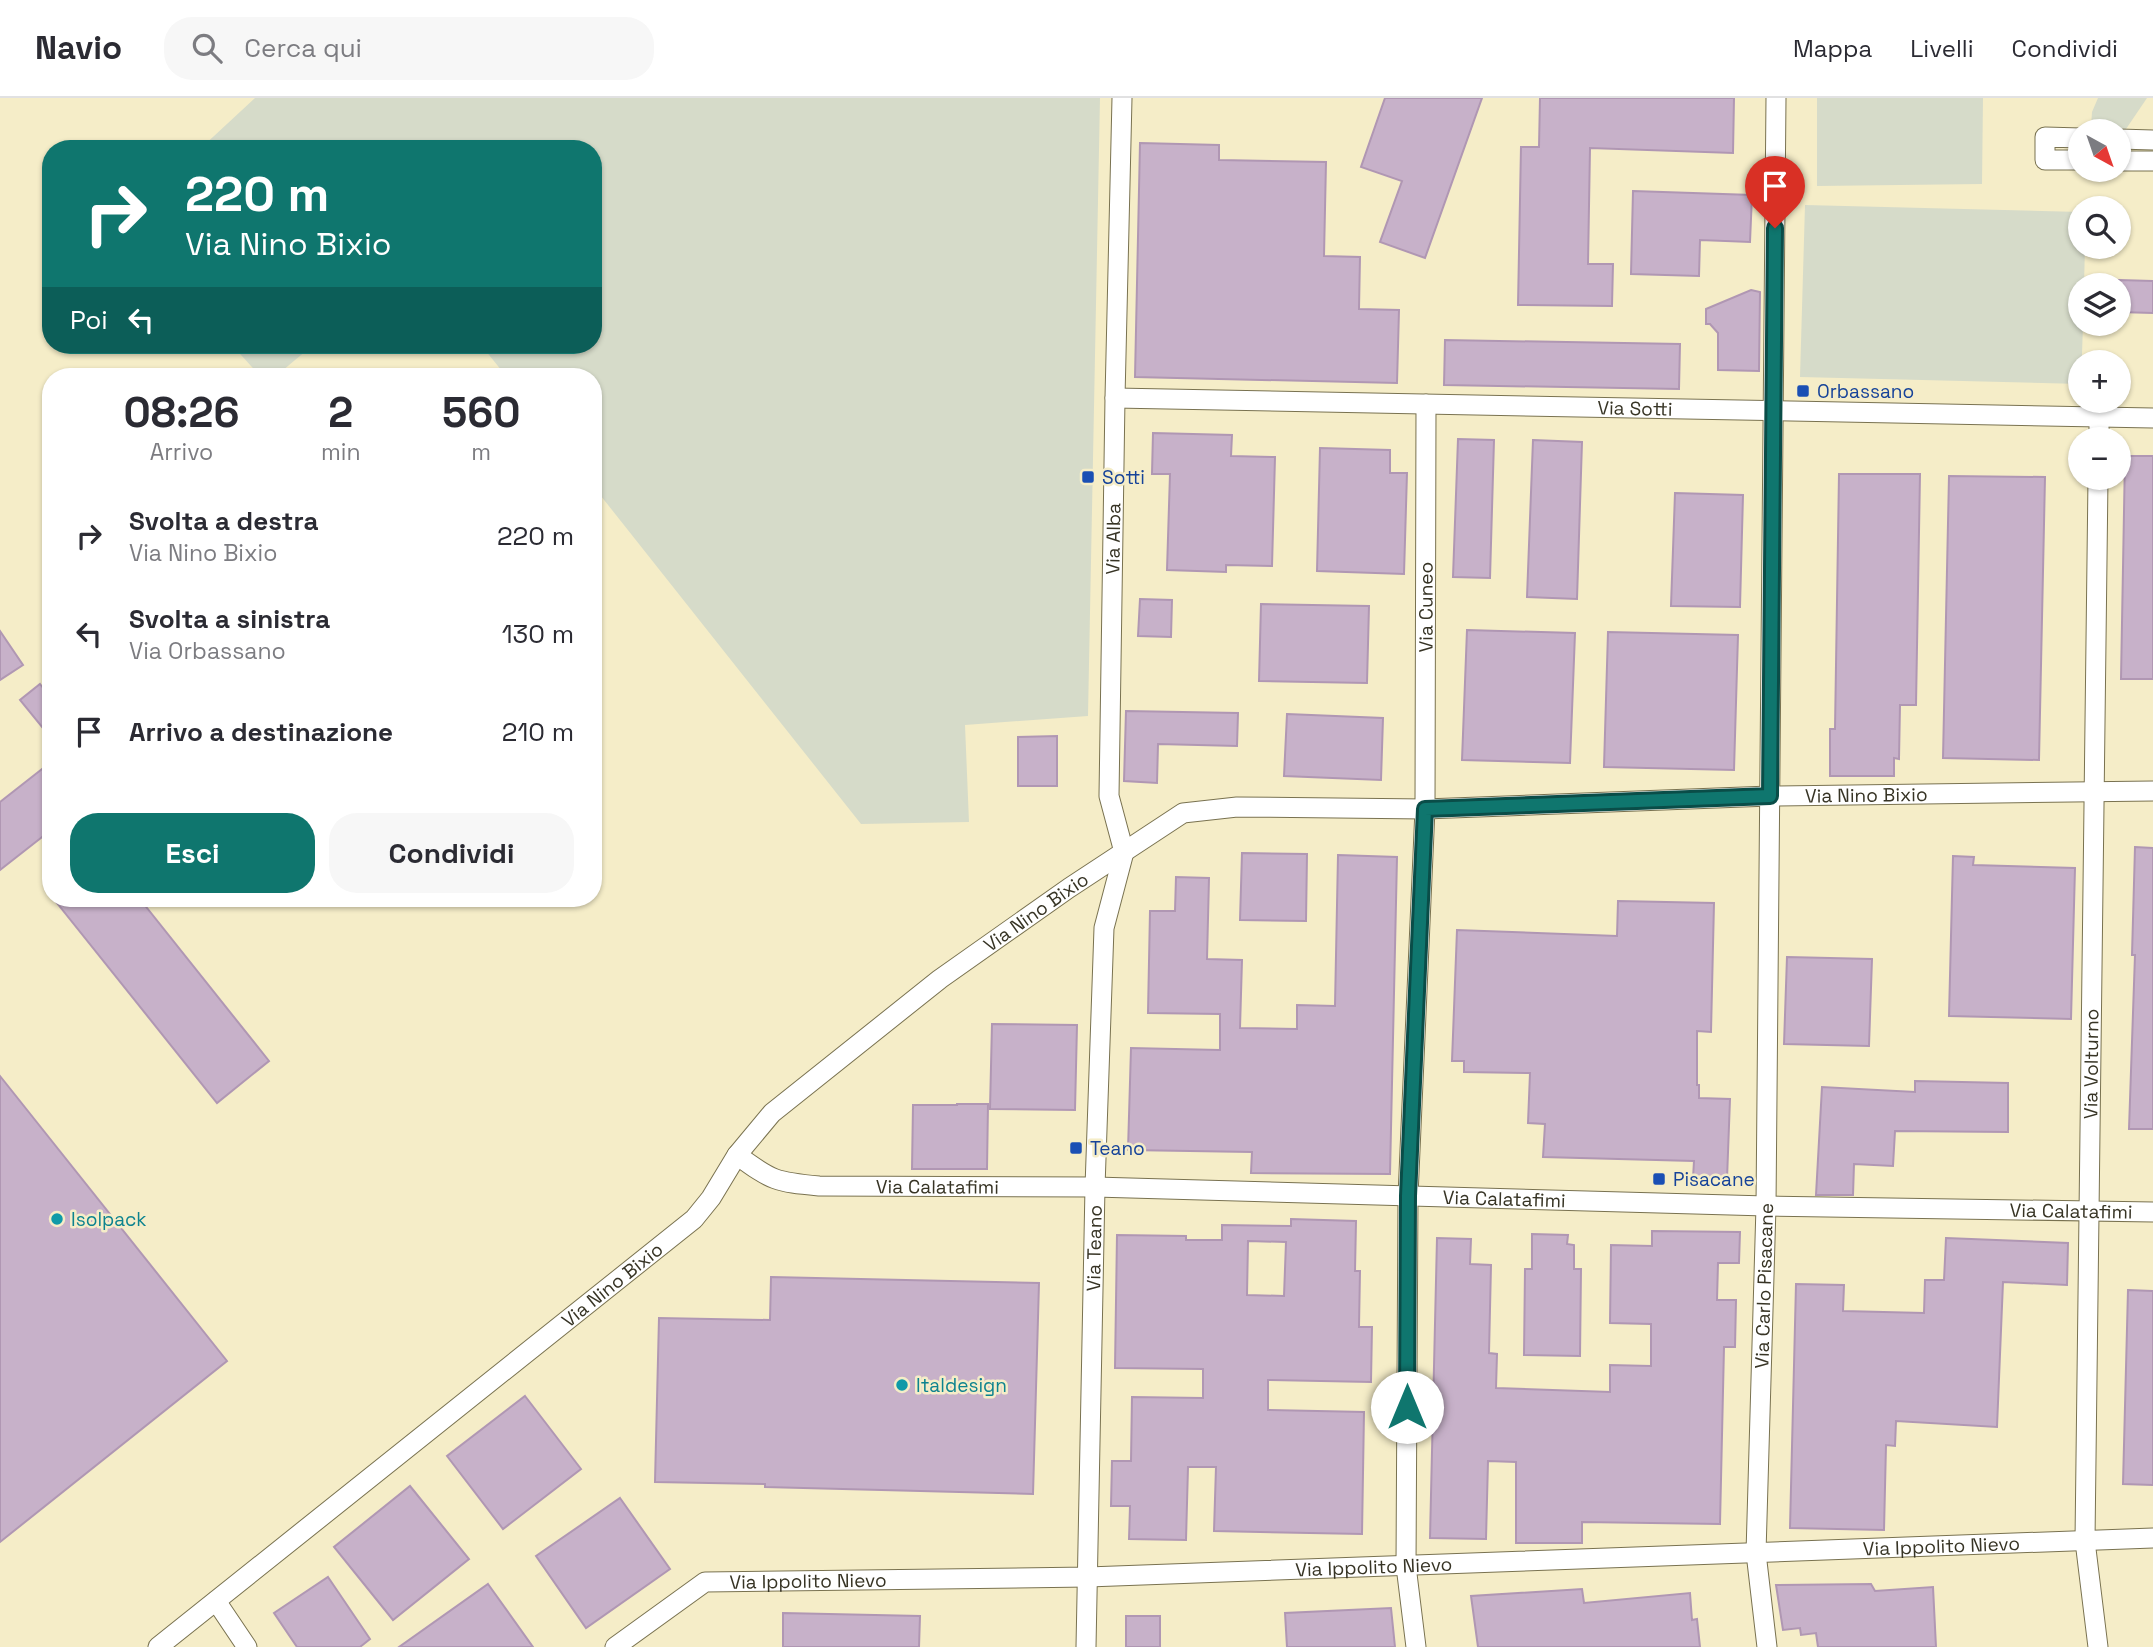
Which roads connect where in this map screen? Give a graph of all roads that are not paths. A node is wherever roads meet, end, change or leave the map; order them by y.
1 (1122, 98) edge
2 (1776, 98) edge
3 (2068, 138) edge
4 (2132, 139) edge
5 (2153, 140) edge
6 (2068, 160) edge
7 (2132, 161) edge
8 (2153, 161) edge
9 (1115, 398) junction
10 (1426, 404) junction
11 (1773, 410) junction
12 (2099, 416) junction
13 (2153, 418) edge
14 (2099, 427) edge
15 (2098, 490) edge
16 (2153, 791) edge
17 (2094, 792) junction
18 (1770, 796) junction
19 (1425, 809) junction
20 (1124, 852) junction
21 (737, 1155) junction
22 (1095, 1187) junction
23 (1408, 1196) junction
24 (1766, 1206) junction
25 (2088, 1211) junction
26 (2153, 1212) edge
27 (2153, 1538) edge
28 (2085, 1541) junction
29 (1756, 1553) junction
30 (1406, 1566) junction
31 (1087, 1577) junction
32 (216, 1601) junction
33 (158, 1647) edge
34 (247, 1647) edge
35 (615, 1647) edge
36 (1086, 1647) edge
37 (1416, 1647) edge
38 (1767, 1647) edge
39 (2098, 1647) edge

1 - 9 street, Via Alba
2 - 11 street, Via Carlo Pisacane
3 - 6 street
4 - 5 street
7 - 8 street
9 - 10 street, Via Sotti
9 - 20 street, Via Alba
10 - 11 street, Via Sotti
10 - 19 street, Via Cuneo
11 - 12 street, Via Sotti
11 - 18 street, Via Carlo Pisacane
12 - 13 street, Via Sotti
12 - 14 street
15 - 17 street, Via Volturno
16 - 17 street, Via Nino Bixio
17 - 18 street, Via Nino Bixio
17 - 25 street, Via Volturno
18 - 19 street, Via Nino Bixio
18 - 24 street, Via Carlo Pisacane
19 - 20 street, Via Nino Bixio
19 - 23 street, Via Cuneo
20 - 21 street, Via Nino Bixio
20 - 22 street, Via Teano
21 - 22 street, Via Calatafimi
21 - 32 street, Via Nino Bixio
22 - 23 street, Via Calatafimi
22 - 31 street, Via Teano
23 - 24 street, Via Calatafimi
23 - 30 street, Via Cuneo
24 - 25 street, Via Calatafimi
24 - 29 street, Via Carlo Pisacane
25 - 26 street, Via Calatafimi
25 - 28 street, Via Volturno
27 - 28 street, Via Ippolito Nievo
28 - 29 street, Via Ippolito Nievo
28 - 39 street, Via Volturno
29 - 30 street, Via Ippolito Nievo
29 - 38 street, Via Carlo Pisacane
30 - 31 street, Via Ippolito Nievo
30 - 37 street, Via Cuneo
31 - 35 street, Via Ippolito Nievo
31 - 36 street, Via Teano
32 - 33 street, Via Nino Bixio
32 - 34 street

